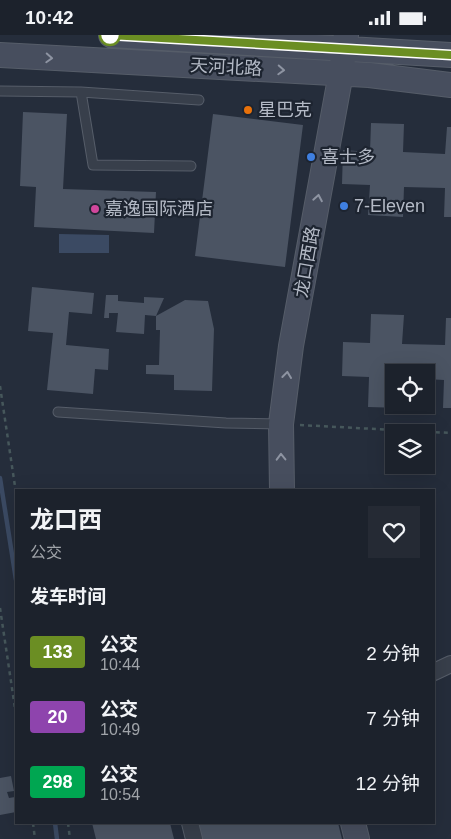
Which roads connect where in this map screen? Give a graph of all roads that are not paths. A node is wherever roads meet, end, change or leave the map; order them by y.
1 (111, 35) edge
2 (345, 42) edge
3 (0, 55) edge
4 (451, 55) edge
5 (340, 73) junction
6 (451, 85) edge
7 (0, 91) edge
8 (81, 92) junction
9 (199, 100) dead end
10 (192, 166) dead end
11 (58, 412) dead end
12 (281, 423) junction
13 (282, 489) edge
14 (451, 664) edge
15 (435, 672) edge
16 (190, 824) edge
17 (353, 824) edge
18 (194, 839) edge
19 (357, 839) edge

1 - 2 main road, 天河北路
2 - 4 main road, 天河北路
2 - 5 main road, 龙口西路
3 -> 5 main road, 天河北路
5 - 6 main road, 天河北路
12 -> 5 main road, 龙口西路
7 - 8 lane
8 - 9 lane
8 - 10 lane
11 - 12 lane
13 -> 12 main road, 龙口西路
14 - 15 street
16 - 18 street
17 - 19 main road

